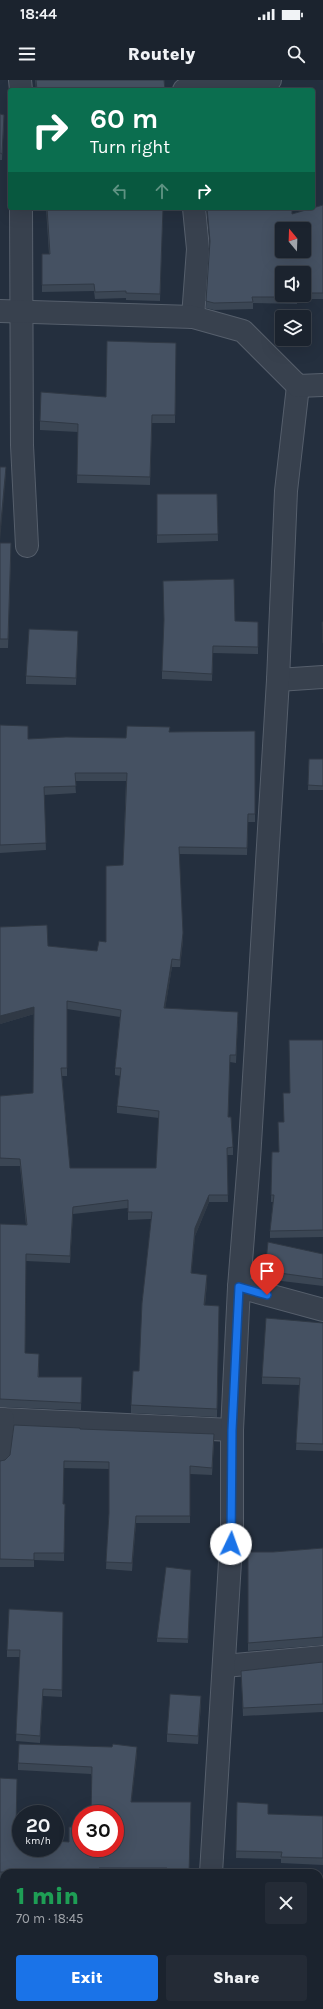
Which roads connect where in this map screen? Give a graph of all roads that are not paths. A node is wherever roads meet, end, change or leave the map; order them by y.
1 (270, 80) edge
2 (201, 88) edge
3 (21, 210) edge
4 (194, 210) edge
5 (0, 311) edge
6 (21, 312) junction
7 (193, 317) junction
8 (323, 385) edge
9 (298, 386) junction
10 (27, 546) dead end
11 (323, 677) edge
12 (278, 680) junction
13 (239, 1287) junction
14 (323, 1310) edge
15 (2, 1419) edge
16 (232, 1430) junction
17 (0, 1456) edge
18 (323, 1656) edge
19 (224, 1666) junction
20 (211, 1869) edge

1 - 2 street
3 - 6 street
4 - 7 street
5 - 6 street
6 - 7 street
6 - 10 street
7 - 9 street
8 - 9 street
9 - 12 street
11 - 12 street
12 - 13 street
13 - 14 street
13 - 16 street
15 - 16 street
15 - 17 street
16 - 19 street
18 - 19 street
19 - 20 street

